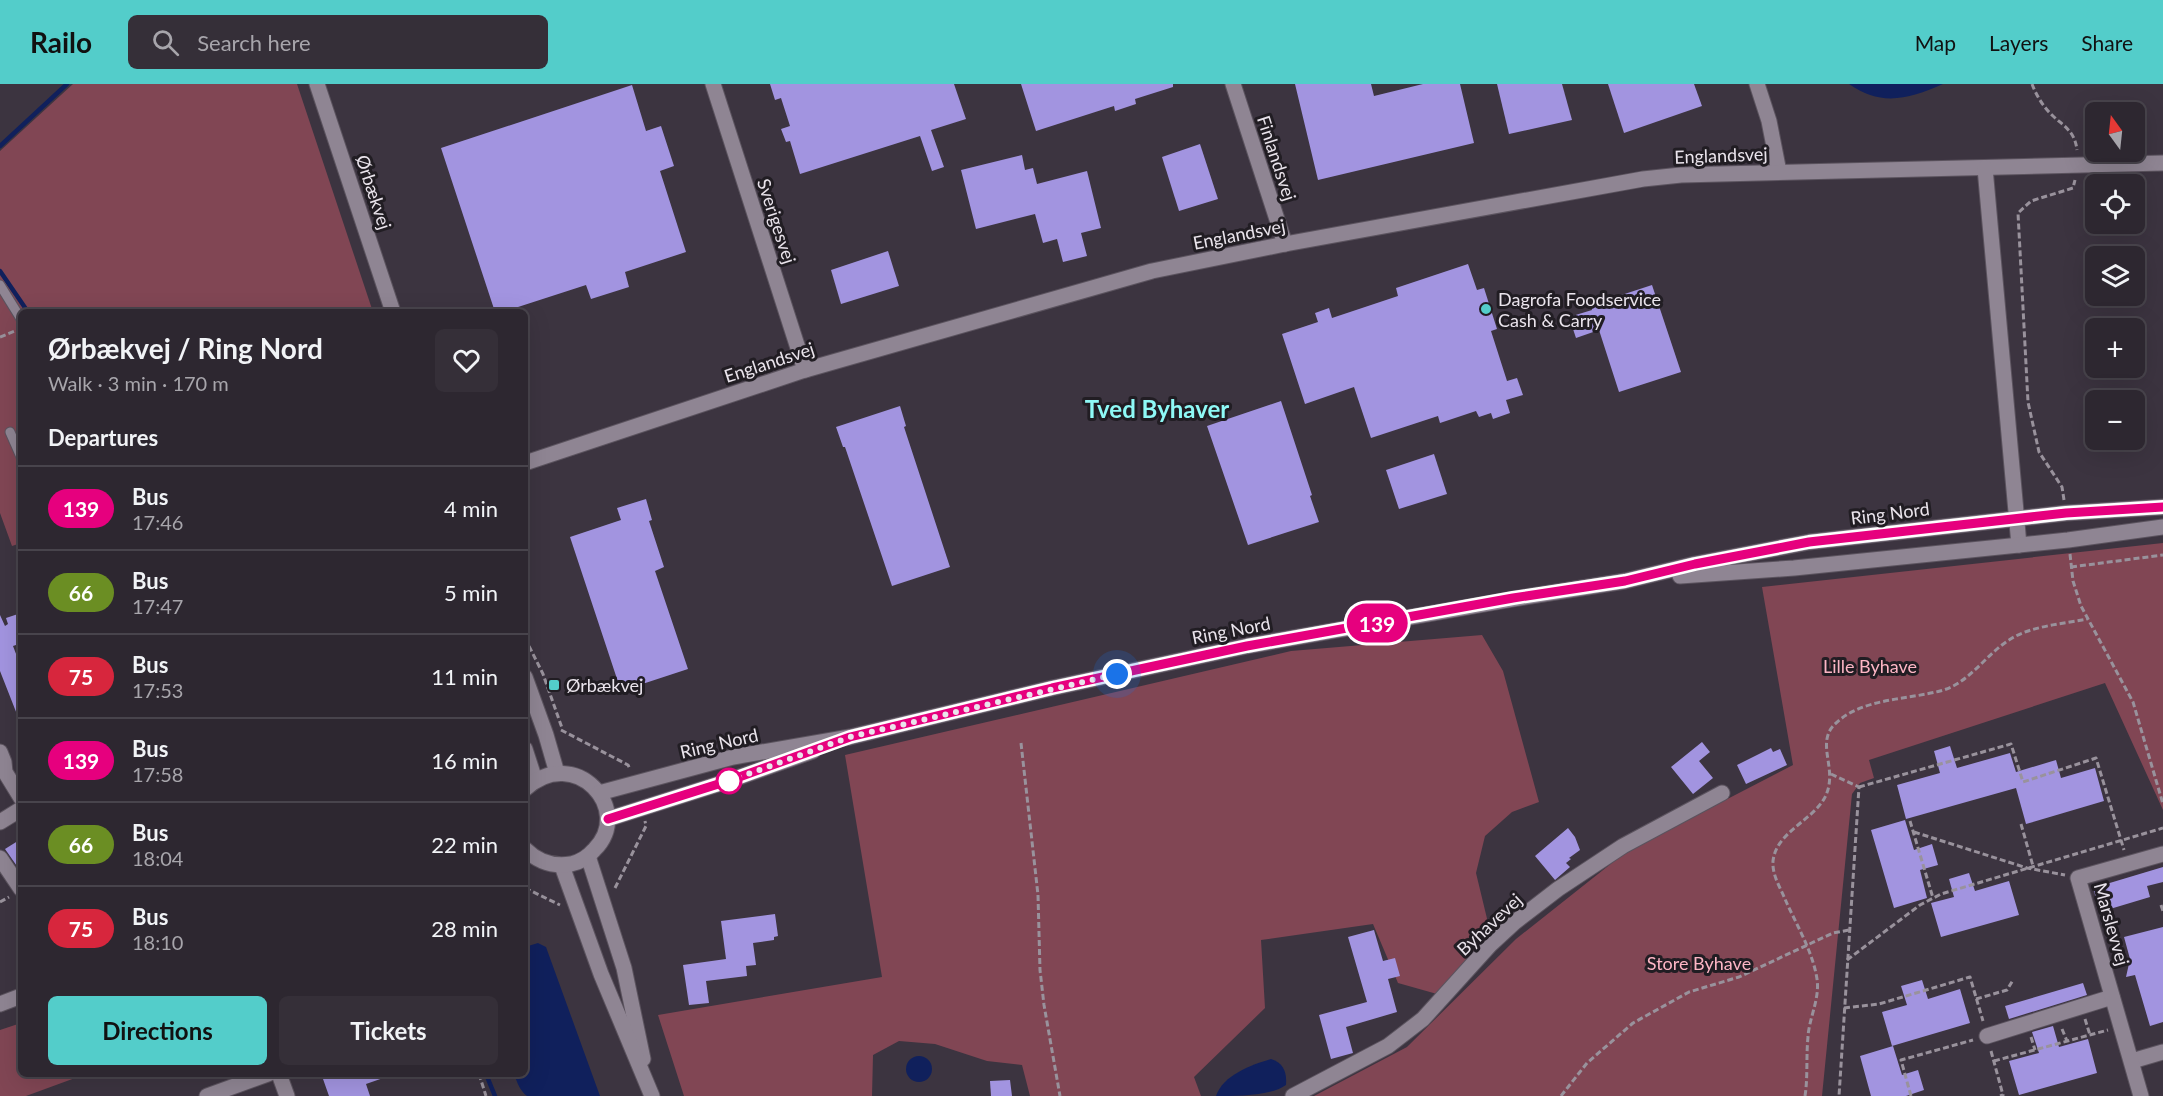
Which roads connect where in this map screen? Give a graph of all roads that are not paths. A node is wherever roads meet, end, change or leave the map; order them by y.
1 (317, 84) edge
2 (713, 84) edge
3 (1233, 84) edge
4 (1757, 84) edge
5 (2163, 163) edge
6 (1985, 168) junction
7 (1779, 172) junction
8 (1285, 244) junction
9 (0, 285) edge
10 (392, 309) edge
11 (18, 314) edge
12 (805, 370) junction
13 (10, 432) dead end
14 (18, 450) edge
15 (528, 462) edge
16 (2163, 507) edge
17 (2016, 518) junction
18 (2163, 527) edge
19 (2019, 545) junction
20 (1625, 581) junction
21 (528, 685) edge
22 (850, 737) junction
23 (0, 752) edge
24 (557, 773) junction
25 (530, 784) edge
26 (18, 793) edge
27 (599, 793) junction
28 (1722, 793) dead end
29 (18, 811) edge
30 (608, 819) junction
31 (0, 822) edge
32 (528, 852) edge
33 (2163, 854) edge
34 (588, 856) junction
35 (0, 858) edge
36 (562, 866) junction
37 (18, 885) edge
38 (18, 997) edge
39 (2112, 997) junction
40 (0, 1004) edge
41 (1987, 1036) road end
42 (2163, 1052) edge
43 (2132, 1061) junction
44 (260, 1077) edge
45 (280, 1077) edge
46 (651, 1095) edge
47 (207, 1096) edge
48 (287, 1096) edge
49 (1293, 1096) edge
50 (2141, 1096) edge

1 - 10 street, Ørbækvej
2 - 12 street, Sverigesvej
3 - 8 street, Finlandsvej
4 - 7 street
5 - 6 street, Englandsvej
6 - 7 street, Englandsvej
6 - 17 street
7 - 8 street, Englandsvej
8 - 12 street, Englandsvej
9 - 11 lane
12 - 15 street, Englandsvej
13 - 14 lane
16 - 17 street, Ring Nord
17 - 19 street
17 - 20 street, Ring Nord
18 - 19 street, Ring Nord
19 - 20 street, Ring Nord
20 - 22 street, Ring Nord
21 - 24 street
22 - 27 street, Ring Nord
22 - 30 street, Ring Nord
23 - 26 street
24 - 25 street
24 - 27 street
27 - 30 street
28 - 49 street, Byhavevej
29 - 31 street
30 - 34 street
32 - 36 street
33 - 39 street, Marslevvej
34 - 36 street
34 - 46 street
35 - 37 street
36 - 46 street
38 - 40 street
39 - 41 street
39 - 43 street, Marslevvej
42 - 43 street
43 - 50 street, Marslevvej
44 - 47 street
45 - 48 street

